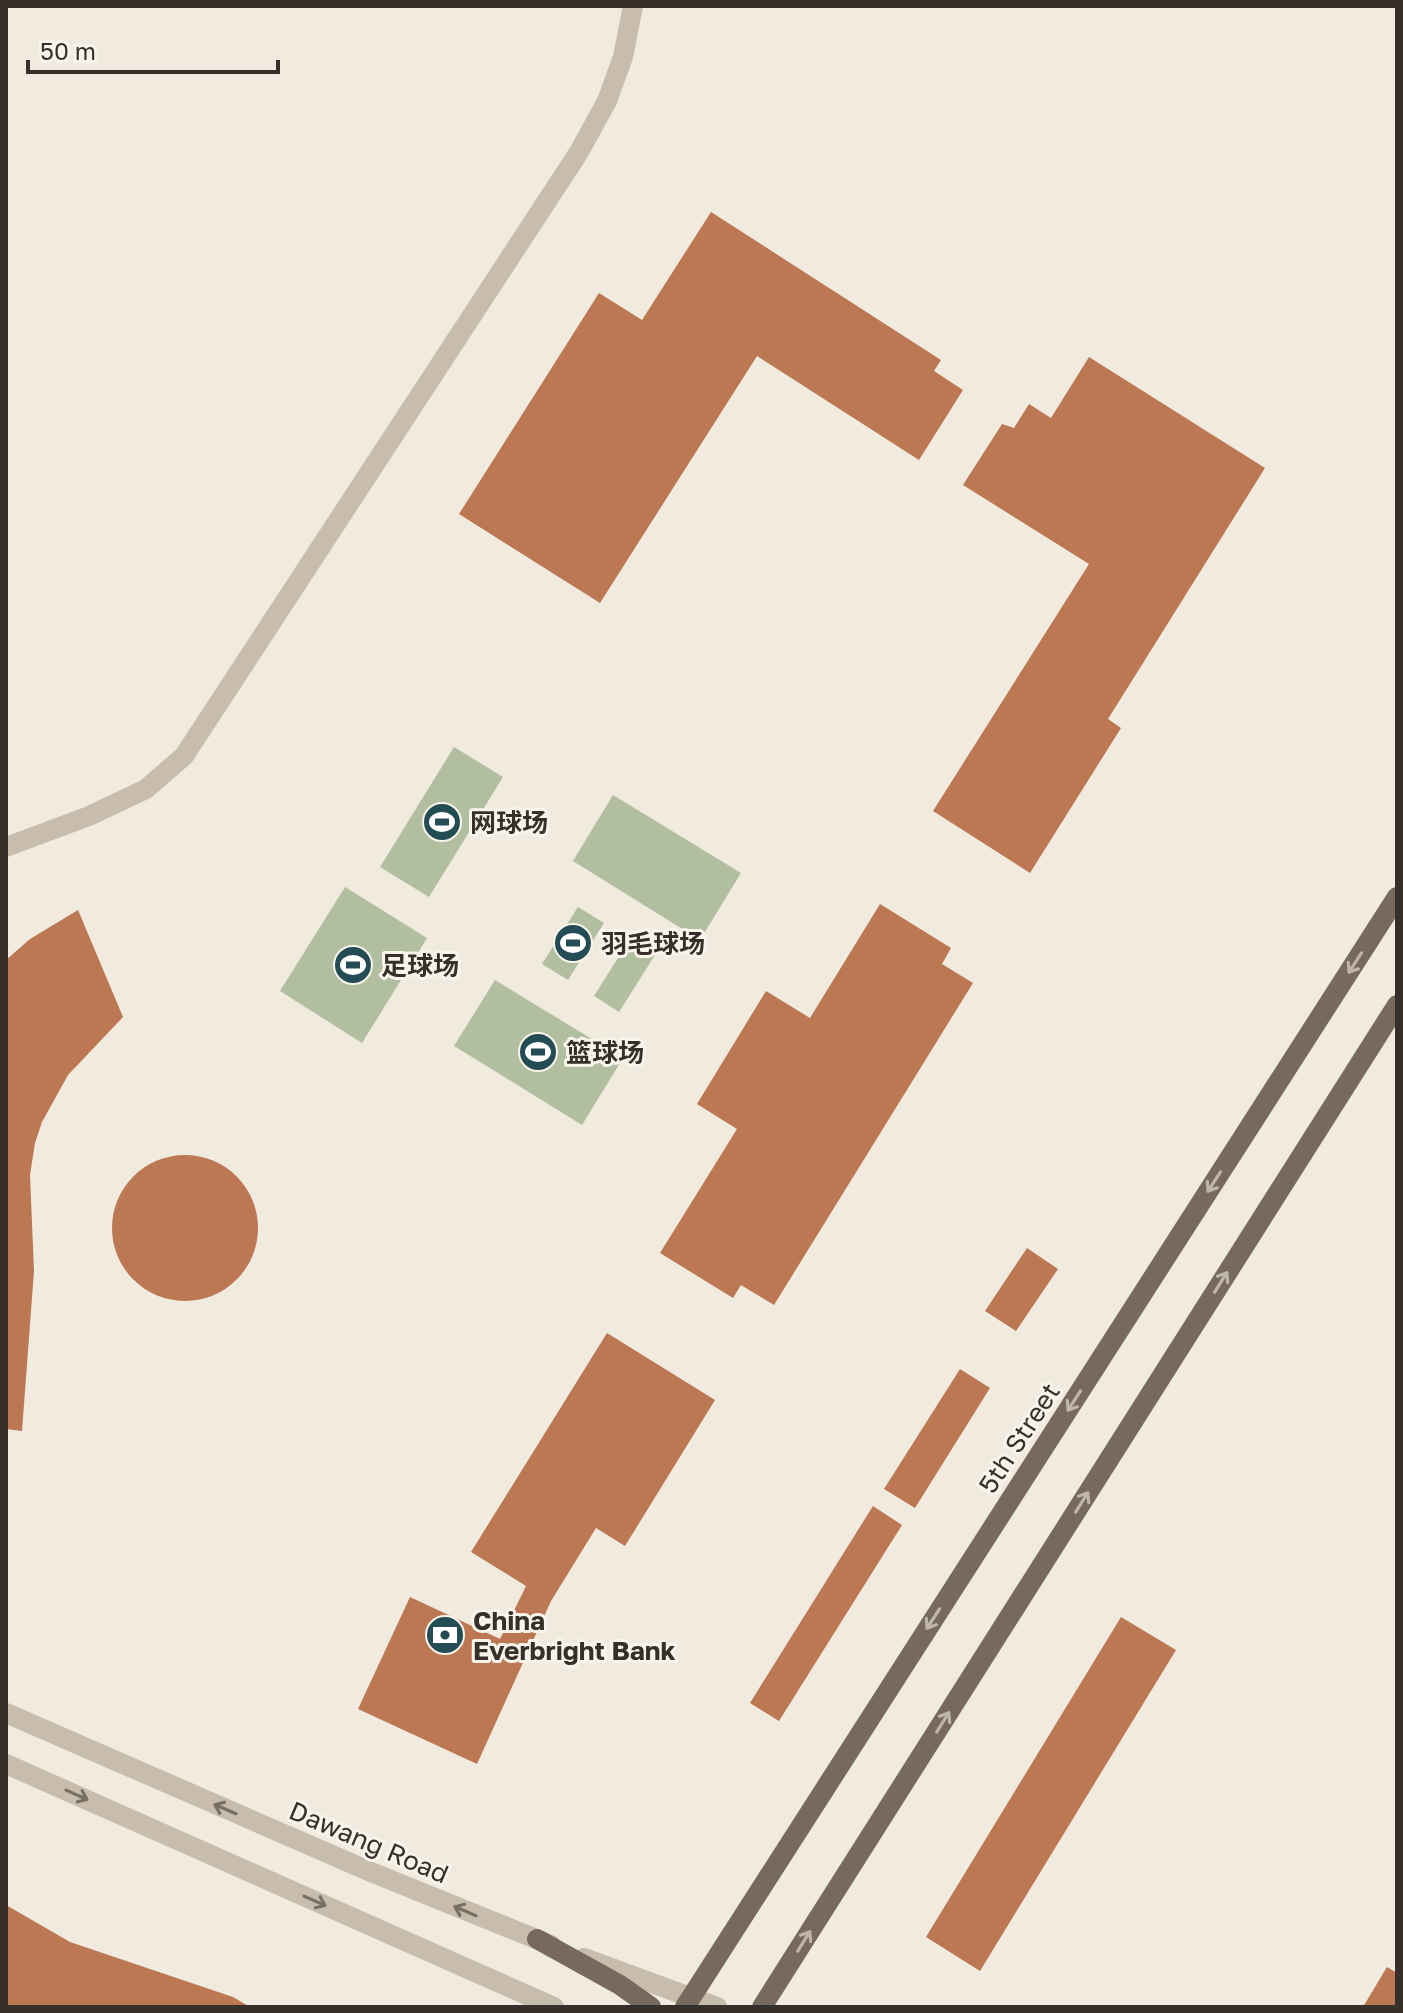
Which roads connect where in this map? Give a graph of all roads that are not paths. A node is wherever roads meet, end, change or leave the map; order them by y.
1 (633, 6) edge
2 (6, 847) edge
3 (1397, 897) edge
4 (1397, 1005) edge
5 (6, 1713) edge
6 (6, 1764) edge
7 (537, 1939) junction
8 (510, 1987) junction
9 (687, 2003) edge
10 (540, 2007) edge
11 (554, 2007) edge
12 (651, 2007) edge
13 (717, 2007) edge
14 (762, 2007) edge

1 - 2 street
3 -> 9 main road, 5th Street
14 -> 4 main road
7 -> 5 street, Dawang Road
6 -> 8 street
7 - 9 street, Dawang Road
7 - 12 main road
8 - 10 street
8 - 11 street
9 - 13 street, Dawang Road

